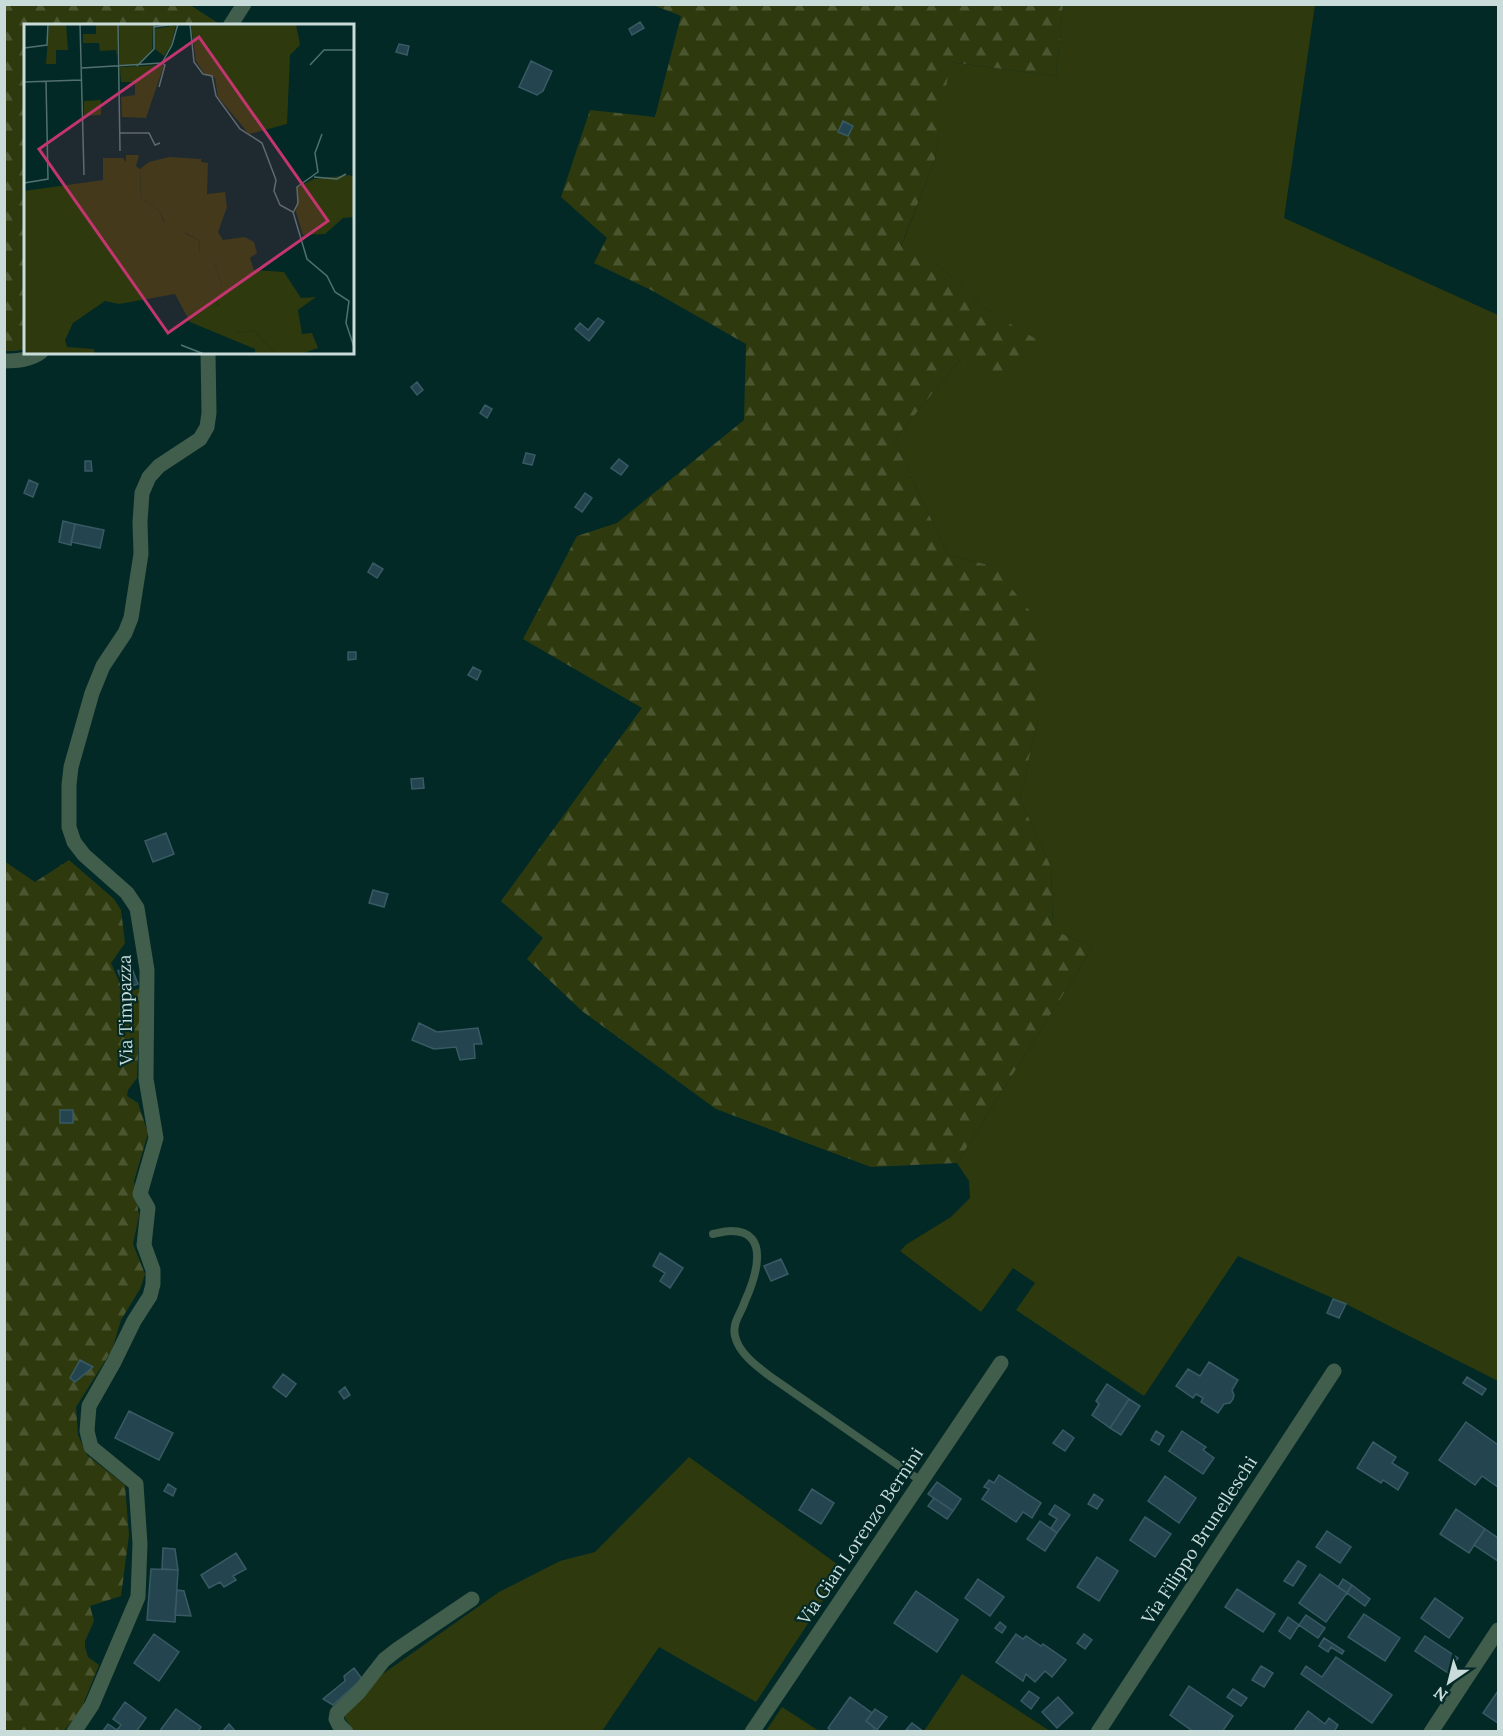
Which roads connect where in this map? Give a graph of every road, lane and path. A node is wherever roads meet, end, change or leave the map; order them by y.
1 (244, 4) edge
2 (231, 24) edge
3 (37, 354) edge
4 (208, 354) edge
5 (4, 361) edge
6 (712, 1234) dead end
7 (1001, 1363) dead end
8 (1334, 1371) dead end
9 (921, 1481) junction
10 (472, 1599) dead end
11 (1498, 1630) edge
12 (74, 1731) edge
13 (346, 1731) edge
14 (752, 1731) edge
15 (1098, 1731) edge
16 (1431, 1731) edge

1 - 2 street
3 - 5 street
4 - 12 street, Via Timpazza
6 - 9 lane
7 - 9 street, Via Gian Lorenzo Bernini
8 - 15 street, Via Filippo Brunelleschi
9 - 14 street, Via Gian Lorenzo Bernini
10 - 13 street
11 - 16 street

